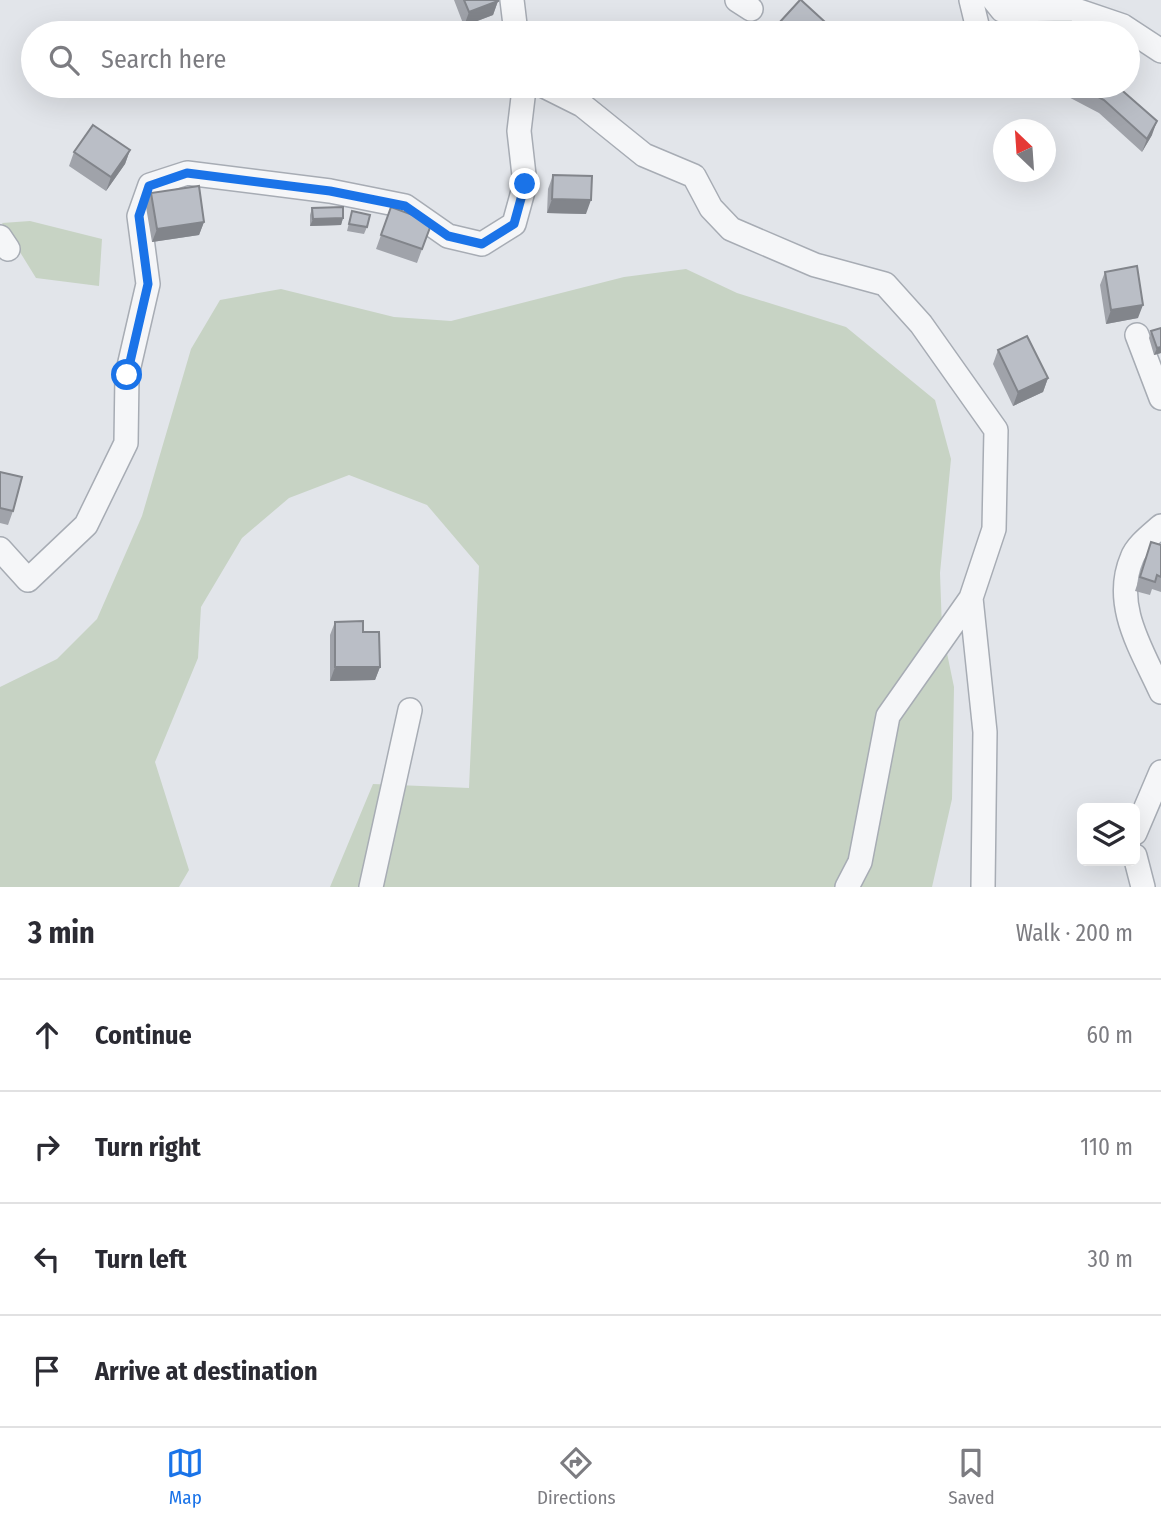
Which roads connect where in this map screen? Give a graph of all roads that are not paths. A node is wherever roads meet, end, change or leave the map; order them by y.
1 (512, 0) edge
2 (971, 0) edge
3 (994, 0) edge
4 (515, 21) edge
5 (976, 21) edge
6 (1108, 21) edge
7 (1140, 37) edge
8 (1161, 51) edge
9 (528, 98) edge
10 (562, 98) edge
11 (1137, 335) dead end
12 (1161, 398) edge
13 (1161, 526) edge
14 (0, 549) edge
15 (971, 598) junction
16 (1161, 692) edge
17 (410, 710) dead end
18 (1161, 772) edge
19 (1140, 821) edge
20 (1138, 866) edge
21 (371, 887) edge
22 (847, 887) edge
23 (984, 887) edge
24 (1143, 887) edge

1 - 4 street
2 - 5 street
3 - 6 street
7 - 8 street
9 - 14 street
10 - 15 street
11 - 12 street
13 - 16 street
15 - 22 street
15 - 23 street
17 - 21 street
18 - 19 street
20 - 24 street

